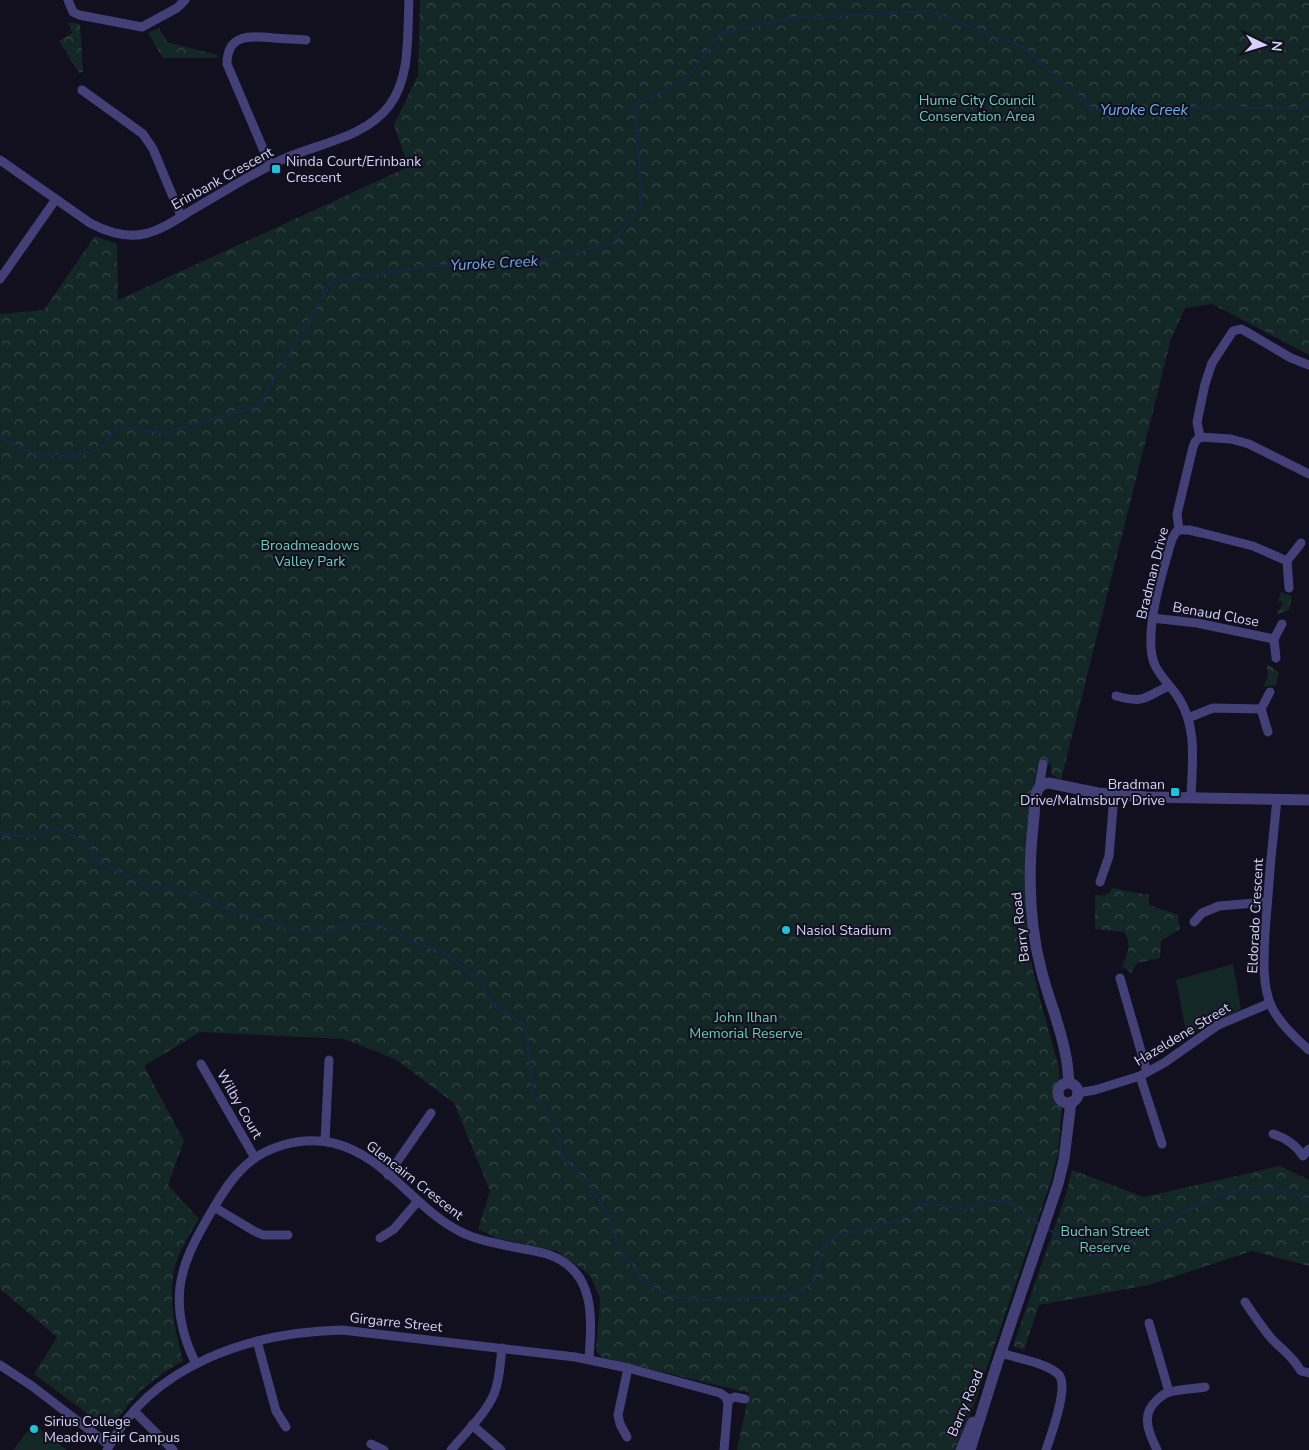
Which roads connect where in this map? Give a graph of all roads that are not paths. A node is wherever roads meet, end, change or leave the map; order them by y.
1 (68, 0) edge
2 (185, 0) edge
3 (409, 0) edge
4 (306, 40) dead end
5 (82, 90) dead end
6 (0, 160) edge
7 (270, 165) junction
8 (56, 199) junction
9 (182, 216) junction
10 (0, 279) edge
11 (1309, 365) edge
12 (1200, 437) junction
13 (1309, 474) edge
14 (1179, 530) junction
15 (1301, 543) dead end
16 (1288, 561) junction
17 (1288, 588) dead end
18 (1152, 618) junction
19 (1282, 624) dead end
20 (1274, 639) junction
21 (1276, 658) dead end
22 (1169, 686) junction
23 (1270, 692) dead end
24 (1116, 697) dead end
25 (1261, 709) junction
26 (1188, 718) junction
27 (1268, 732) dead end
28 (1043, 764) dead end
29 (1039, 786) junction
30 (1114, 795) junction
31 (1192, 798) junction
32 (1277, 799) junction
33 (1309, 800) edge
34 (1100, 882) dead end
35 (1267, 902) junction
36 (1194, 922) dead end
37 (1120, 978) dead end
38 (1270, 1003) junction
39 (1307, 1044) edge
40 (329, 1060) dead end
41 (201, 1064) dead end
42 (1144, 1074) junction
43 (1069, 1083) junction
44 (1074, 1097) junction
45 (431, 1113) dead end
46 (1273, 1134) dead end
47 (325, 1141) junction
48 (1162, 1144) dead end
49 (1309, 1149) edge
50 (255, 1158) junction
51 (388, 1175) junction
52 (418, 1202) junction
53 (214, 1208) junction
54 (288, 1235) dead end
55 (380, 1238) dead end
56 (1245, 1302) dead end
57 (1149, 1322) dead end
58 (256, 1340) junction
59 (502, 1348) junction
60 (1001, 1353) junction
61 (589, 1359) junction
62 (196, 1364) junction
63 (0, 1365) edge
64 (996, 1367) junction
65 (628, 1368) junction
66 (1309, 1373) edge
67 (1205, 1387) dead end
68 (1169, 1392) junction
69 (745, 1399) dead end
70 (727, 1400) junction
71 (134, 1411) junction
72 (472, 1425) junction
73 (286, 1427) dead end
74 (626, 1437) dead end
75 (371, 1444) dead end
76 (108, 1447) edge
77 (173, 1450) edge
78 (384, 1450) edge
79 (451, 1450) edge
80 (502, 1450) edge
81 (724, 1450) edge
82 (961, 1450) edge
83 (970, 1450) edge
84 (1046, 1450) edge
85 (1157, 1450) edge

1 - 2 street
3 - 7 street, Erinbank Crescent
4 - 7 street
5 - 9 street
6 - 8 street, Erinbank Crescent
7 - 9 street, Erinbank Crescent
8 - 9 street, Erinbank Crescent
8 - 10 street
11 - 12 street, Bradman Drive
12 - 13 street
12 - 14 street, Bradman Drive
14 - 16 street
14 - 18 street, Bradman Drive
15 - 16 street
16 - 17 street
18 - 20 street, Benaud Close
18 - 22 street, Bradman Drive
19 - 20 street, Benaud Close
20 - 21 street, Benaud Close
22 - 24 street
22 - 26 street, Bradman Drive
23 - 25 street
25 - 26 street
25 - 27 street
26 - 31 street, Bradman Drive
28 - 29 street, Barry Road
29 - 30 street
29 - 43 street, Barry Road
30 - 31 street
30 - 34 street
31 - 32 street
32 - 33 street
32 - 35 street, Eldorado Crescent
35 - 36 street
35 - 38 street, Eldorado Crescent
37 - 42 street
38 - 39 street, Eldorado Crescent
38 - 42 street, Hazeldene Street
40 - 47 street
41 - 50 street, Wilby Court
42 - 44 street, Hazeldene Street
42 - 48 street
43 - 44 street
43 - 44 street
44 - 60 street, Barry Road
45 - 51 street
46 - 49 street
47 - 50 street, Glencairn Crescent
47 - 51 street, Glencairn Crescent
50 - 53 street, Glencairn Crescent
51 - 52 street, Glencairn Crescent
52 - 55 street
52 - 61 street, Glencairn Crescent
53 - 54 street
53 - 62 street, Glencairn Crescent
56 - 66 street
57 - 68 street
58 - 59 street, Girgarre Street
58 - 62 street, Girgarre Street
58 - 73 street
59 - 61 street, Girgarre Street
59 - 72 street
60 - 64 street, Barry Road
60 - 84 street
61 - 65 street, Girgarre Street
62 - 71 street, Girgarre Street
63 - 76 street
64 - 82 street, Barry Road
64 - 83 street, Barry Road
65 - 70 street, Girgarre Street
65 - 74 street
67 - 68 street
68 - 85 street
69 - 70 street
70 - 81 street
71 - 76 street, Girgarre Street
71 - 77 street
72 - 79 street
72 - 80 street
75 - 78 street

